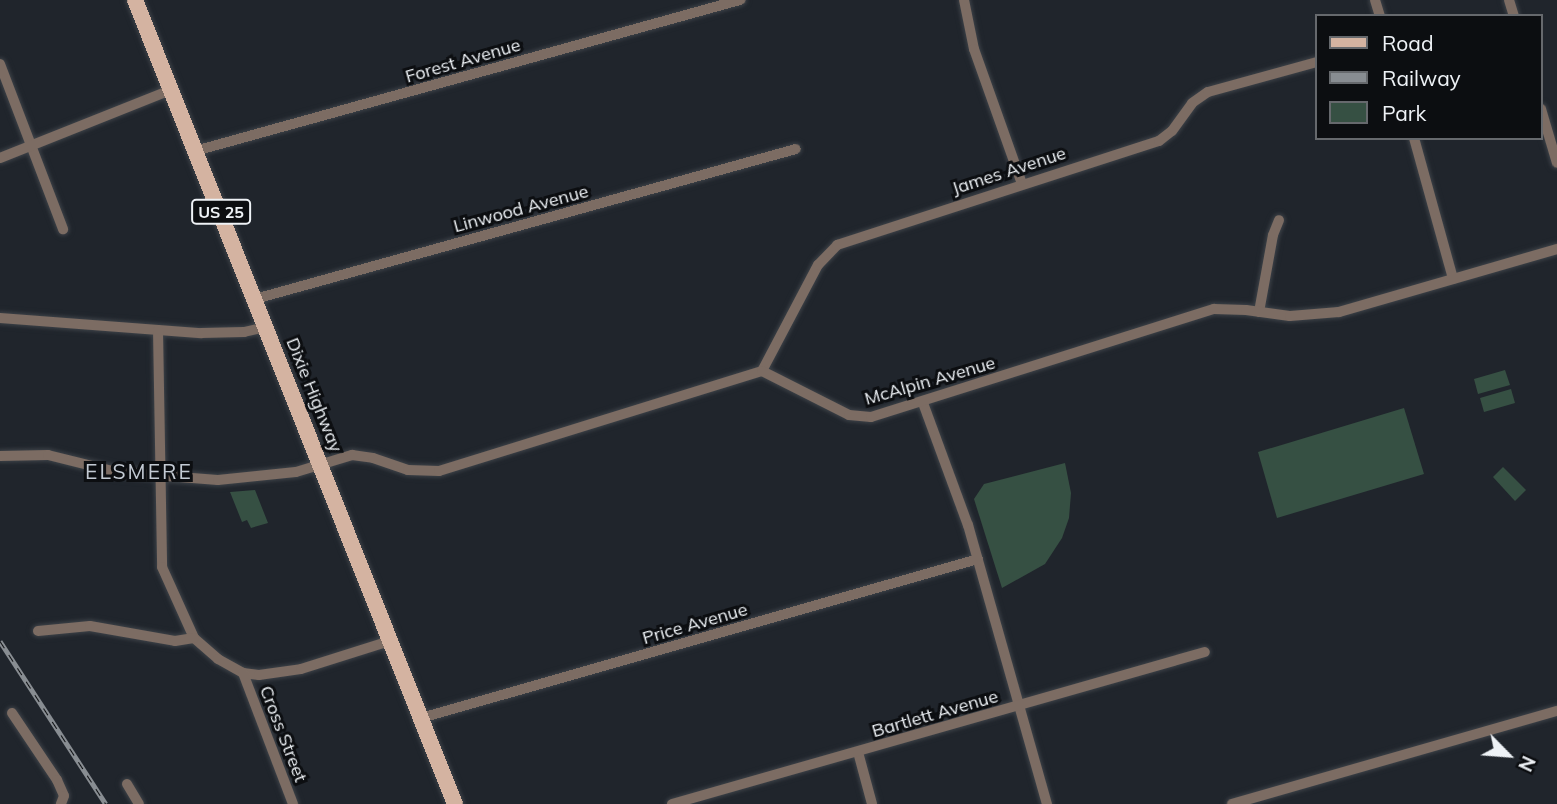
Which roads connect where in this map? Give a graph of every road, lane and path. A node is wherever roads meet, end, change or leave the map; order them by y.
1 (135, 0) edge
2 (740, 0) edge
3 (964, 0) edge
4 (1316, 62) edge
5 (0, 64) edge
6 (171, 90) junction
7 (1543, 116) edge
8 (1415, 140) edge
9 (32, 145) junction
10 (796, 149) dead end
11 (195, 151) junction
12 (0, 158) edge
13 (1557, 163) edge
14 (1022, 184) junction
15 (1279, 220) dead end
16 (63, 229) dead end
17 (1557, 249) edge
18 (1453, 279) junction
19 (255, 299) junction
20 (1259, 312) junction
21 (0, 318) edge
22 (265, 327) junction
23 (158, 330) junction
24 (762, 371) junction
25 (923, 403) junction
26 (0, 456) edge
27 (321, 464) junction
28 (160, 474) junction
29 (978, 559) junction
30 (38, 631) dead end
31 (194, 638) junction
32 (390, 641) junction
33 (1205, 652) dead end
34 (243, 673) junction
35 (1020, 706) junction
36 (1557, 711) edge
37 (12, 713) dead end
38 (421, 718) junction
39 (858, 752) junction
40 (127, 784) dead end
41 (61, 804) edge
42 (139, 804) edge
43 (293, 804) edge
44 (455, 804) edge
45 (672, 804) edge
46 (872, 804) edge
47 (1047, 804) edge
48 (1232, 804) edge

1 - 6 main road, Dixie Highway / US 25
2 - 11 street, Forest Avenue
3 - 14 street
4 - 14 street, James Avenue
5 - 9 street
6 - 9 street
6 - 11 main road, Dixie Highway / US 25
7 - 13 street
8 - 18 street
9 - 12 street
9 - 16 street
10 - 19 street, Linwood Avenue
11 - 19 main road, Dixie Highway / US 25
14 - 24 street, James Avenue
15 - 20 street
17 - 18 street, McAlpin Avenue
18 - 20 street, McAlpin Avenue
19 - 22 main road, Dixie Highway / US 25
20 - 25 street, McAlpin Avenue
21 - 23 street
22 - 23 street
22 - 27 main road, Dixie Highway / US 25
23 - 28 street, Cross Street
24 - 25 street, McAlpin Avenue
24 - 27 street
25 - 29 street
26 - 28 street
27 - 28 street
27 - 32 main road, Dixie Highway / US 25
28 - 31 street, Cross Street
29 - 35 street
29 - 38 street, Price Avenue
30 - 31 street
31 - 34 street, Cross Street
32 - 34 street
32 - 38 main road, Dixie Highway / US 25
33 - 35 street, Bartlett Avenue
34 - 43 street, Cross Street
35 - 39 street, Bartlett Avenue
35 - 47 street
36 - 48 street
37 - 41 street
38 - 44 main road, Dixie Highway / US 25
39 - 45 street, Bartlett Avenue
39 - 46 street
40 - 42 street

